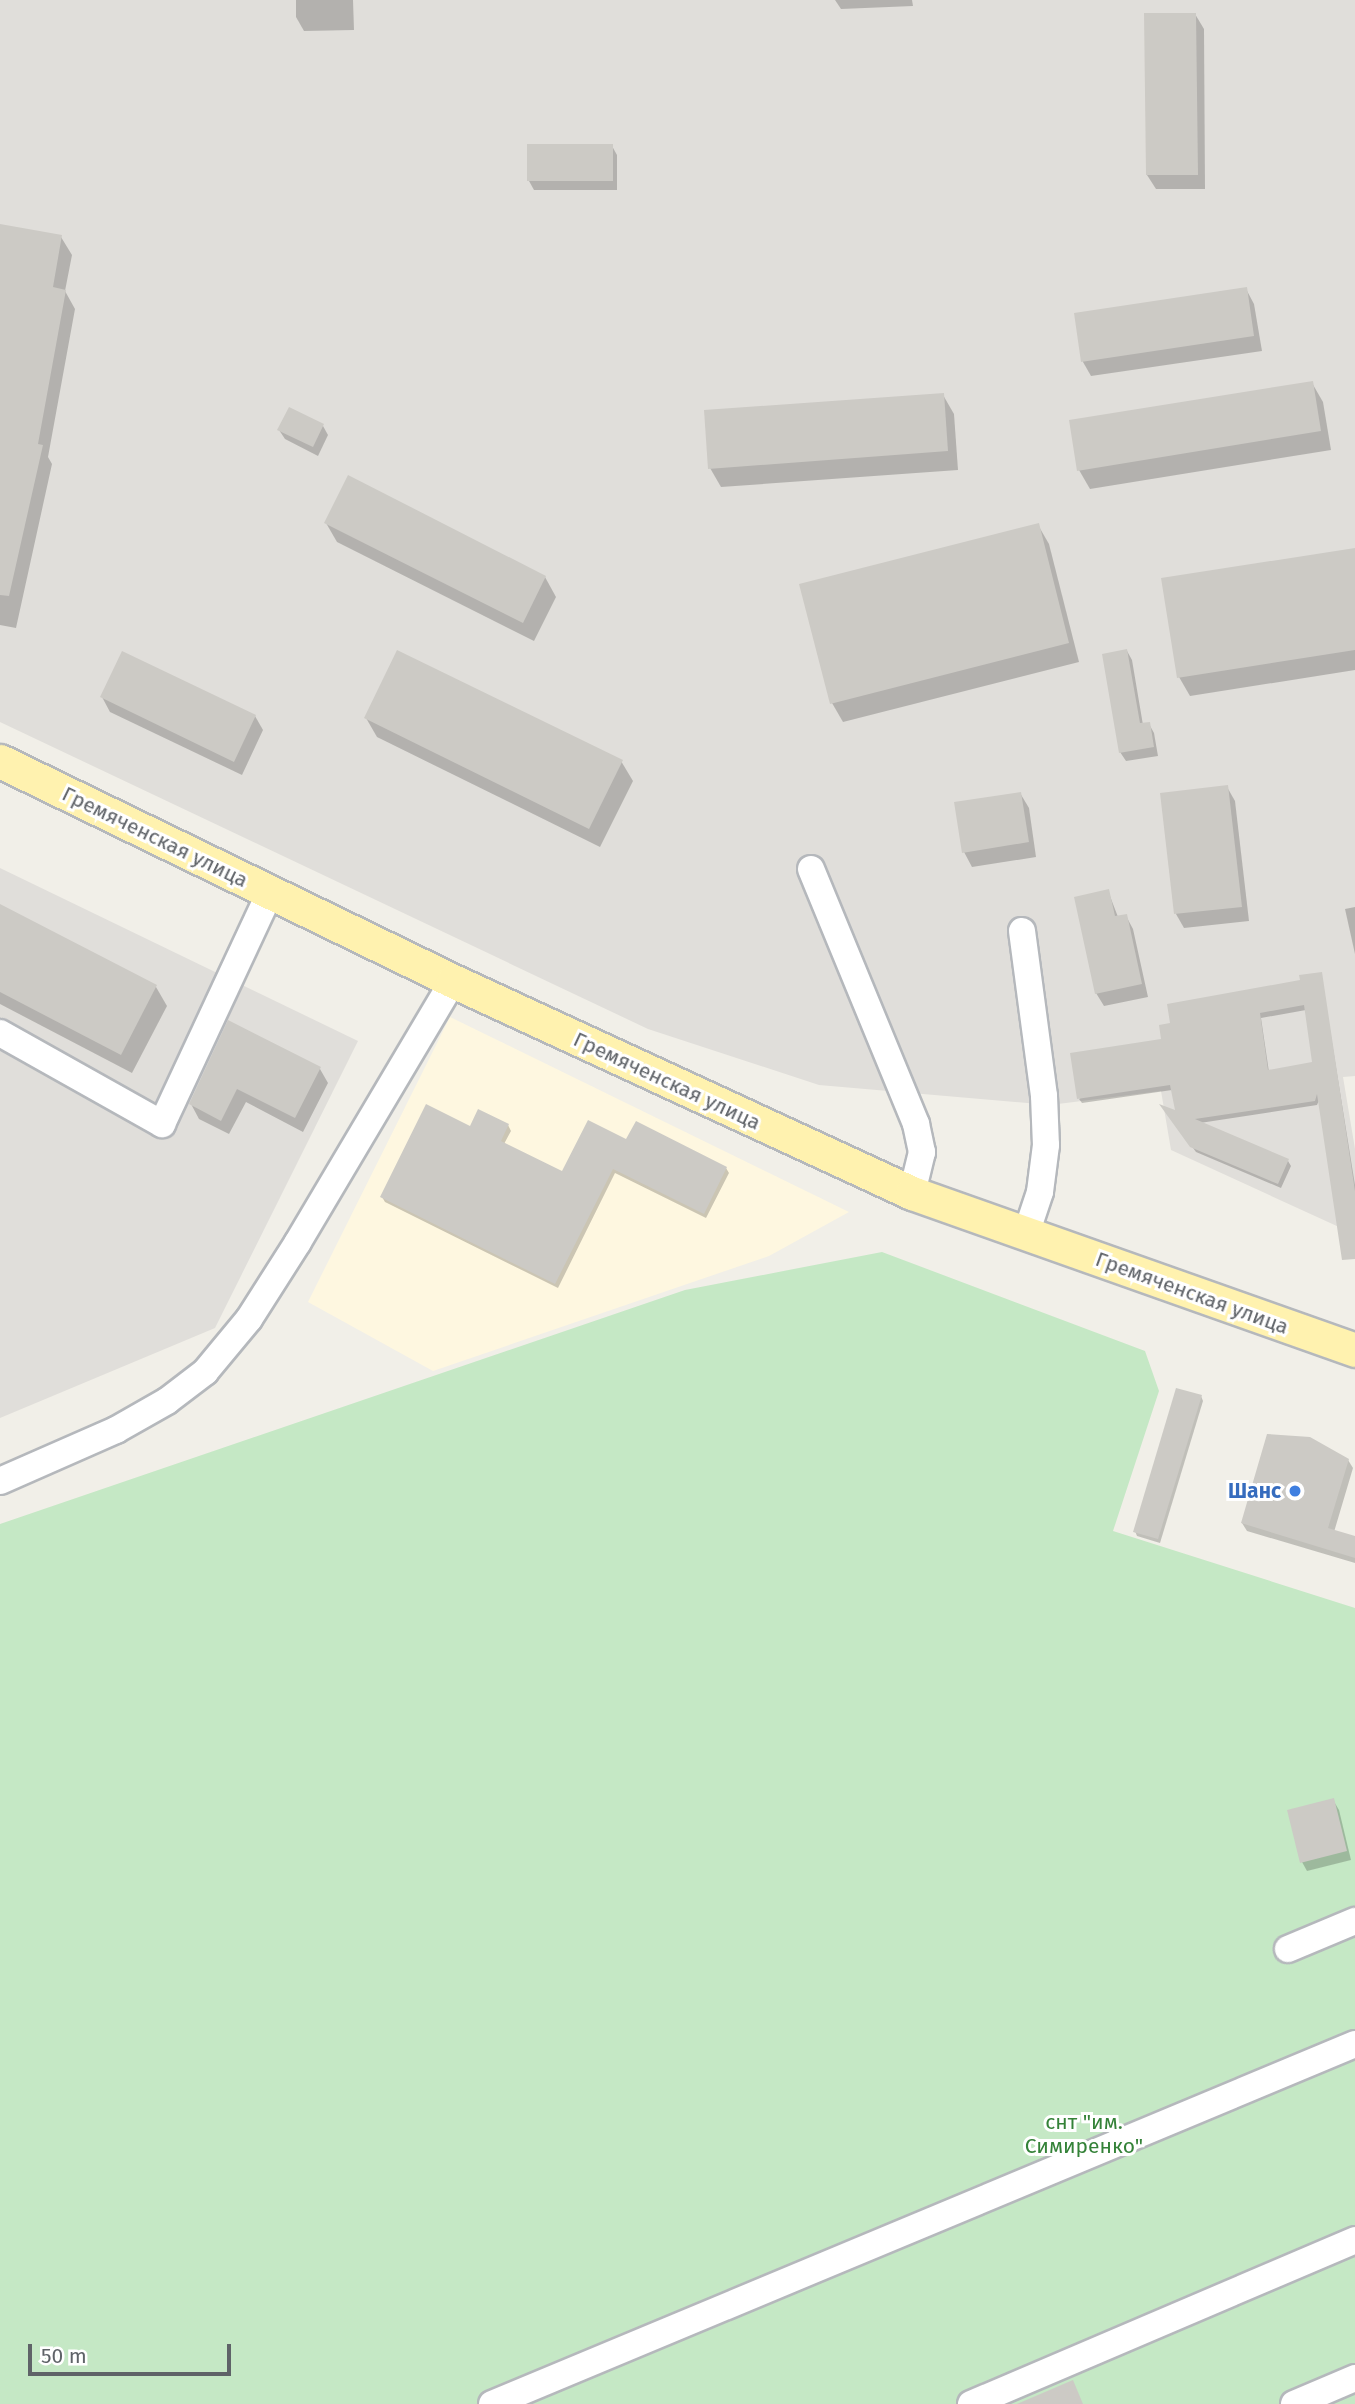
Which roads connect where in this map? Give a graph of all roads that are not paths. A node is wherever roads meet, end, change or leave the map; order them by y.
1 (0, 761) edge
2 (811, 869) dead end
3 (270, 892) junction
4 (1022, 931) dead end
5 (453, 981) junction
6 (0, 1033) edge
7 (912, 1194) junction
8 (1026, 1234) junction
9 (1355, 1350) edge
10 (0, 1481) edge
11 (1355, 1921) edge
12 (1288, 1949) dead end
13 (1355, 2044) edge
14 (1355, 2241) edge
15 (1355, 2378) edge
16 (492, 2404) edge
17 (971, 2404) edge
18 (1294, 2404) edge

1 - 3 main road, Гремяченская улица
2 - 7 lane
3 - 5 main road, Гремяченская улица
3 - 6 lane
4 - 8 lane
5 - 7 main road, Гремяченская улица
5 - 10 lane
7 - 8 main road, Гремяченская улица
8 - 9 main road, Гремяченская улица
11 - 12 lane
13 - 16 lane
14 - 17 lane
15 - 18 lane

